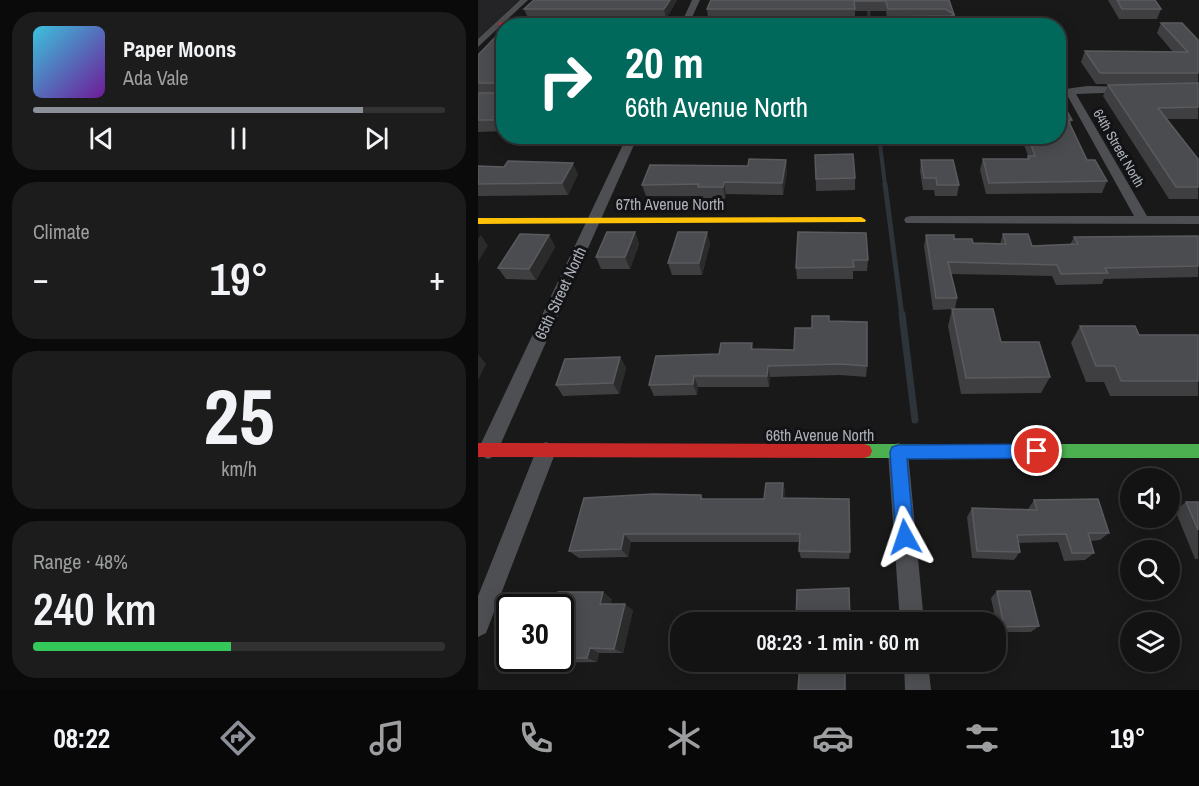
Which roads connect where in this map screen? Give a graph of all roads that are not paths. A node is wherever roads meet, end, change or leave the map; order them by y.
1 (524, 0) edge
2 (696, 0) edge
3 (506, 18) edge
4 (687, 18) edge
5 (496, 28) edge
6 (478, 44) edge
7 (1143, 89) edge
8 (1066, 92) edge
9 (1066, 95) edge
10 (629, 144) edge
11 (861, 220) dead end
12 (911, 220) dead end
13 (1143, 220) junction
14 (1198, 220) edge
15 (478, 221) edge
16 (594, 221) junction
17 (483, 450) edge
18 (546, 451) junction
19 (1198, 451) edge
20 (898, 452) junction
21 (911, 612) edge
22 (478, 625) edge
23 (917, 672) edge
24 (918, 690) edge

1 - 3 street
2 - 4 street
5 - 6 street
7 - 8 street
9 - 13 street, 64th Street North
10 - 16 street, 65th Street North
11 - 16 street, 67th Avenue North
12 - 13 street
13 - 14 street
15 - 16 street, 67th Avenue North
16 - 17 street, 65th Street North
17 - 18 street, 66th Avenue North
18 - 20 street, 66th Avenue North
18 - 22 street
19 - 20 street, 66th Avenue North
20 - 21 street
23 - 24 street

